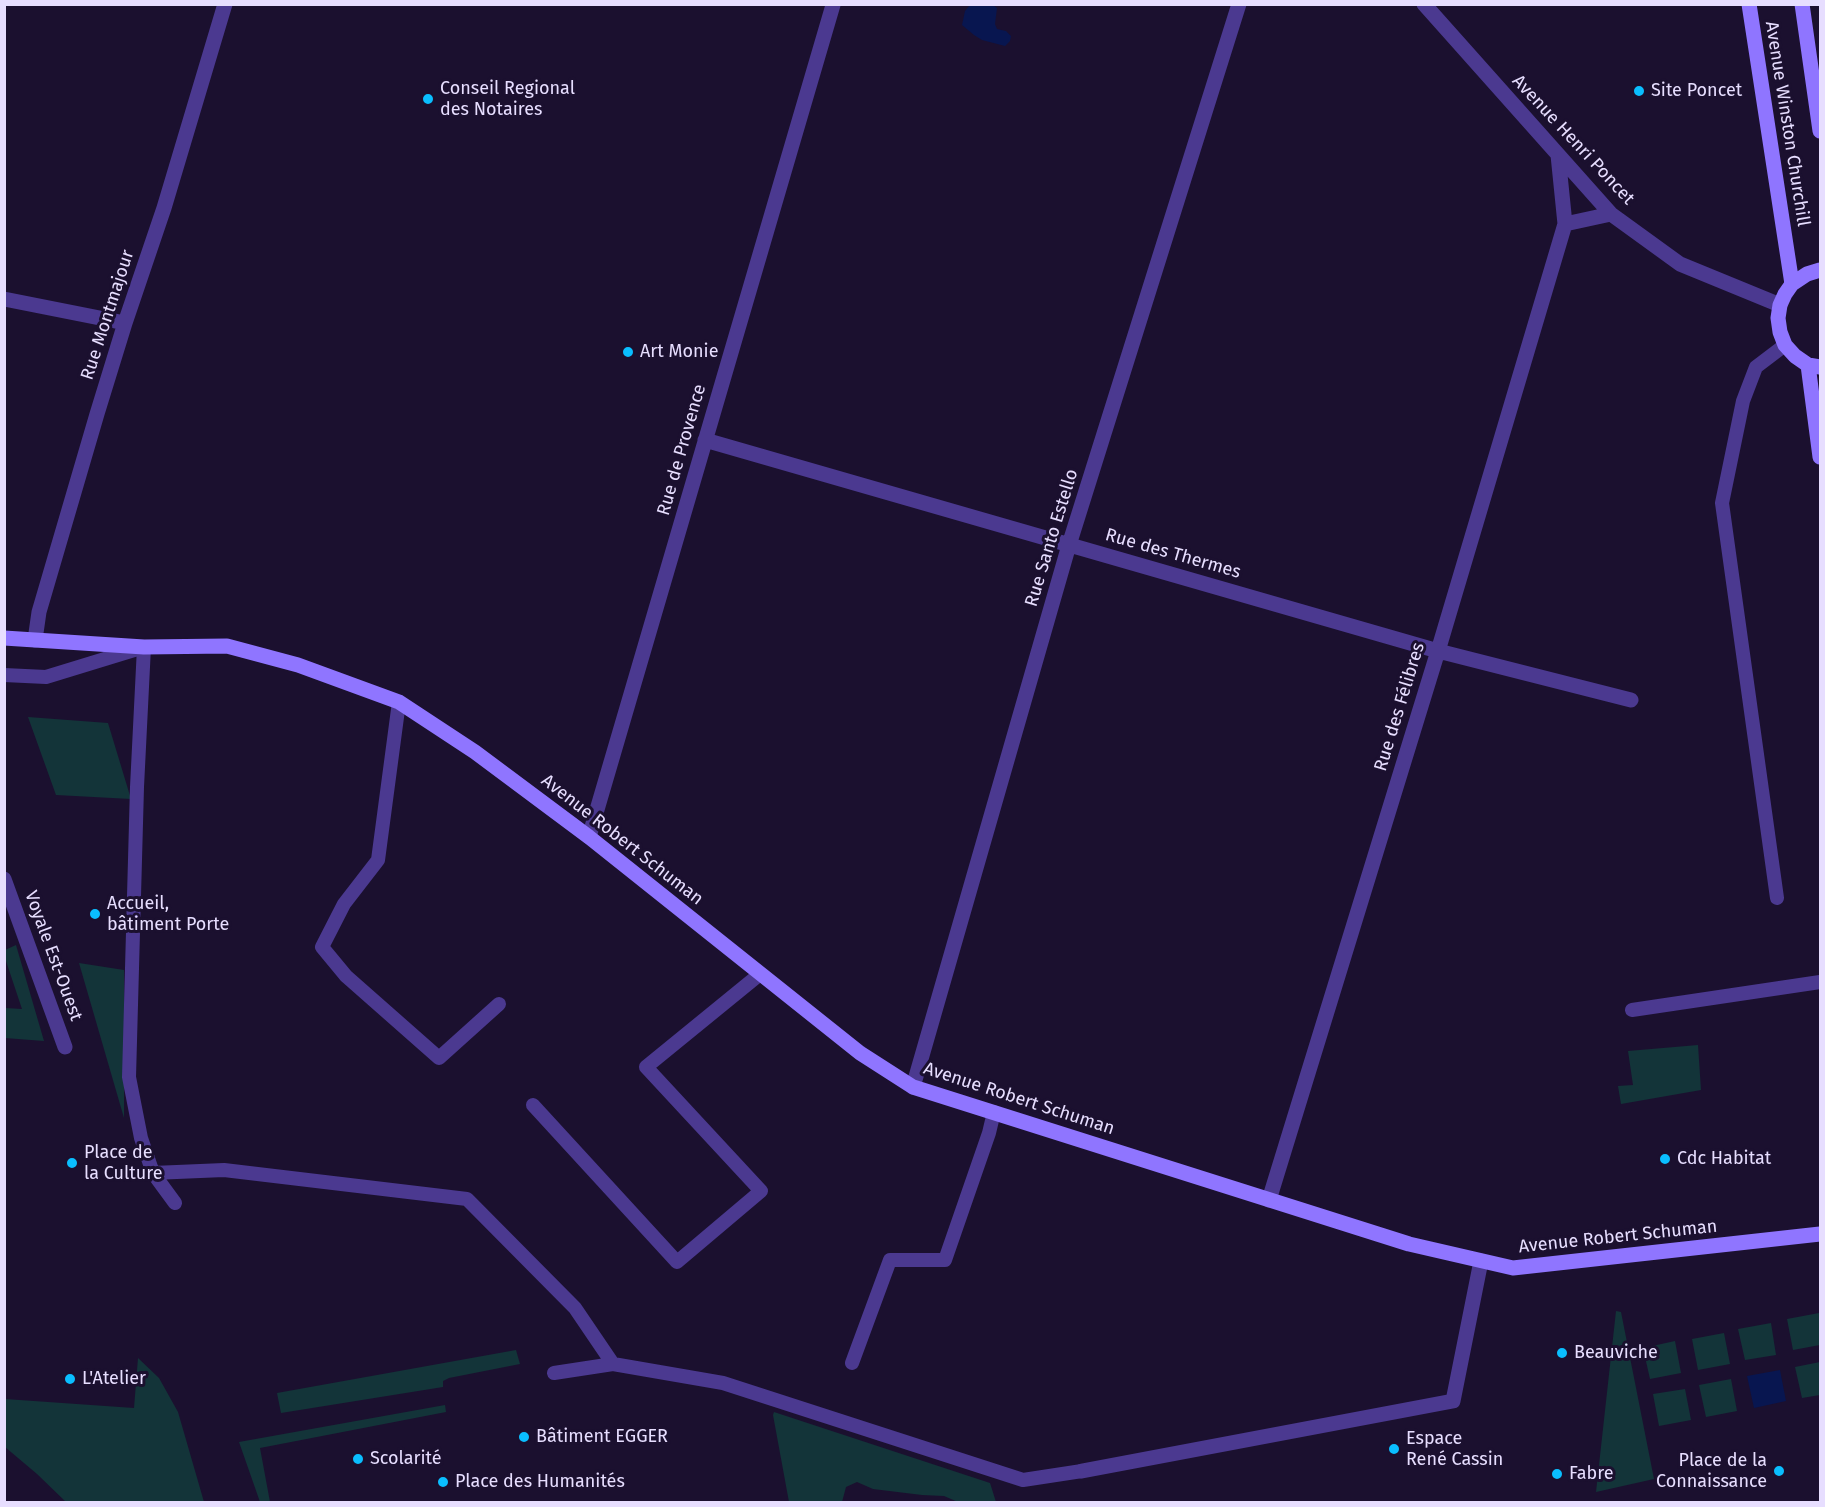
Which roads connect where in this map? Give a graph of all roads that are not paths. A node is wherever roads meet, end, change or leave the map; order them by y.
1 (225, 4) edge
2 (829, 4) edge
3 (1239, 4) edge
4 (1424, 4) edge
5 (1749, 4) edge
6 (1802, 4) edge
7 (834, 5) edge
8 (1821, 131) edge
9 (1558, 155) junction
10 (1611, 214) junction
11 (1565, 224) junction
12 (1821, 270) edge
13 (1792, 284) junction
14 (4, 299) edge
15 (1780, 305) junction
16 (125, 323) junction
17 (1785, 345) junction
18 (1814, 366) edge
19 (705, 440) junction
20 (1821, 457) edge
21 (1069, 545) junction
22 (4, 638) edge
23 (35, 640) junction
24 (144, 646) junction
25 (1438, 651) junction
26 (4, 675) edge
27 (1631, 700) dead end
28 (399, 702) junction
29 (589, 837) junction
30 (4, 879) edge
31 (1777, 898) dead end
32 (760, 974) junction
33 (1821, 982) edge
34 (500, 1004) dead end
35 (1632, 1010) dead end
36 (65, 1047) dead end
37 (914, 1087) junction
38 (533, 1105) dead end
39 (994, 1113) junction
40 (153, 1173) junction
41 (1269, 1200) junction
42 (175, 1203) dead end
43 (1821, 1234) edge
44 (1481, 1261) junction
45 (852, 1363) dead end
46 (613, 1364) junction
47 (554, 1373) dead end
48 (1082, 1471) joint

1 - 16 street, Rue Montmajour
2 - 7 street
3 - 21 street, Rue Santo Estello
4 - 9 street, Avenue Henri Poncet
5 - 13 street, Avenue Winston Churchill
6 - 8 street, Avenue Winston Churchill
7 - 19 street, Rue de Provence
9 - 10 street, Avenue Henri Poncet
9 - 11 street, Rue des Félibres
10 - 11 street
10 - 15 street, Avenue Henri Poncet
11 - 25 street, Rue des Félibres
12 - 13 street
13 - 15 street
14 - 16 street
15 - 17 street
16 - 23 street, Rue Montmajour
17 - 18 street
17 - 31 lane
18 - 20 street
19 - 21 street, Rue des Thermes
19 - 29 street, Rue de Provence
21 - 25 street, Rue des Thermes
21 - 37 street, Rue Santo Estello
22 - 23 street, Avenue Robert Schuman
23 - 24 street, Avenue Robert Schuman
24 - 26 lane, Avenue Robert Schuman
24 - 28 street, Avenue Robert Schuman
24 - 40 lane
25 - 27 street, Rue des Thermes
25 - 41 street, Rue des Félibres
28 - 29 street, Avenue Robert Schuman
28 - 34 lane
29 - 32 street, Avenue Robert Schuman
30 - 36 street, Voyale Est-Ouest
32 - 37 street, Avenue Robert Schuman
32 - 38 lane
33 - 35 lane
37 - 39 street, Avenue Robert Schuman
39 - 41 street, Avenue Robert Schuman
39 - 45 lane
40 - 42 lane
40 - 46 lane
41 - 44 street, Avenue Robert Schuman
43 - 44 street, Avenue Robert Schuman
44 - 48 street
46 - 47 lane
46 - 48 lane

